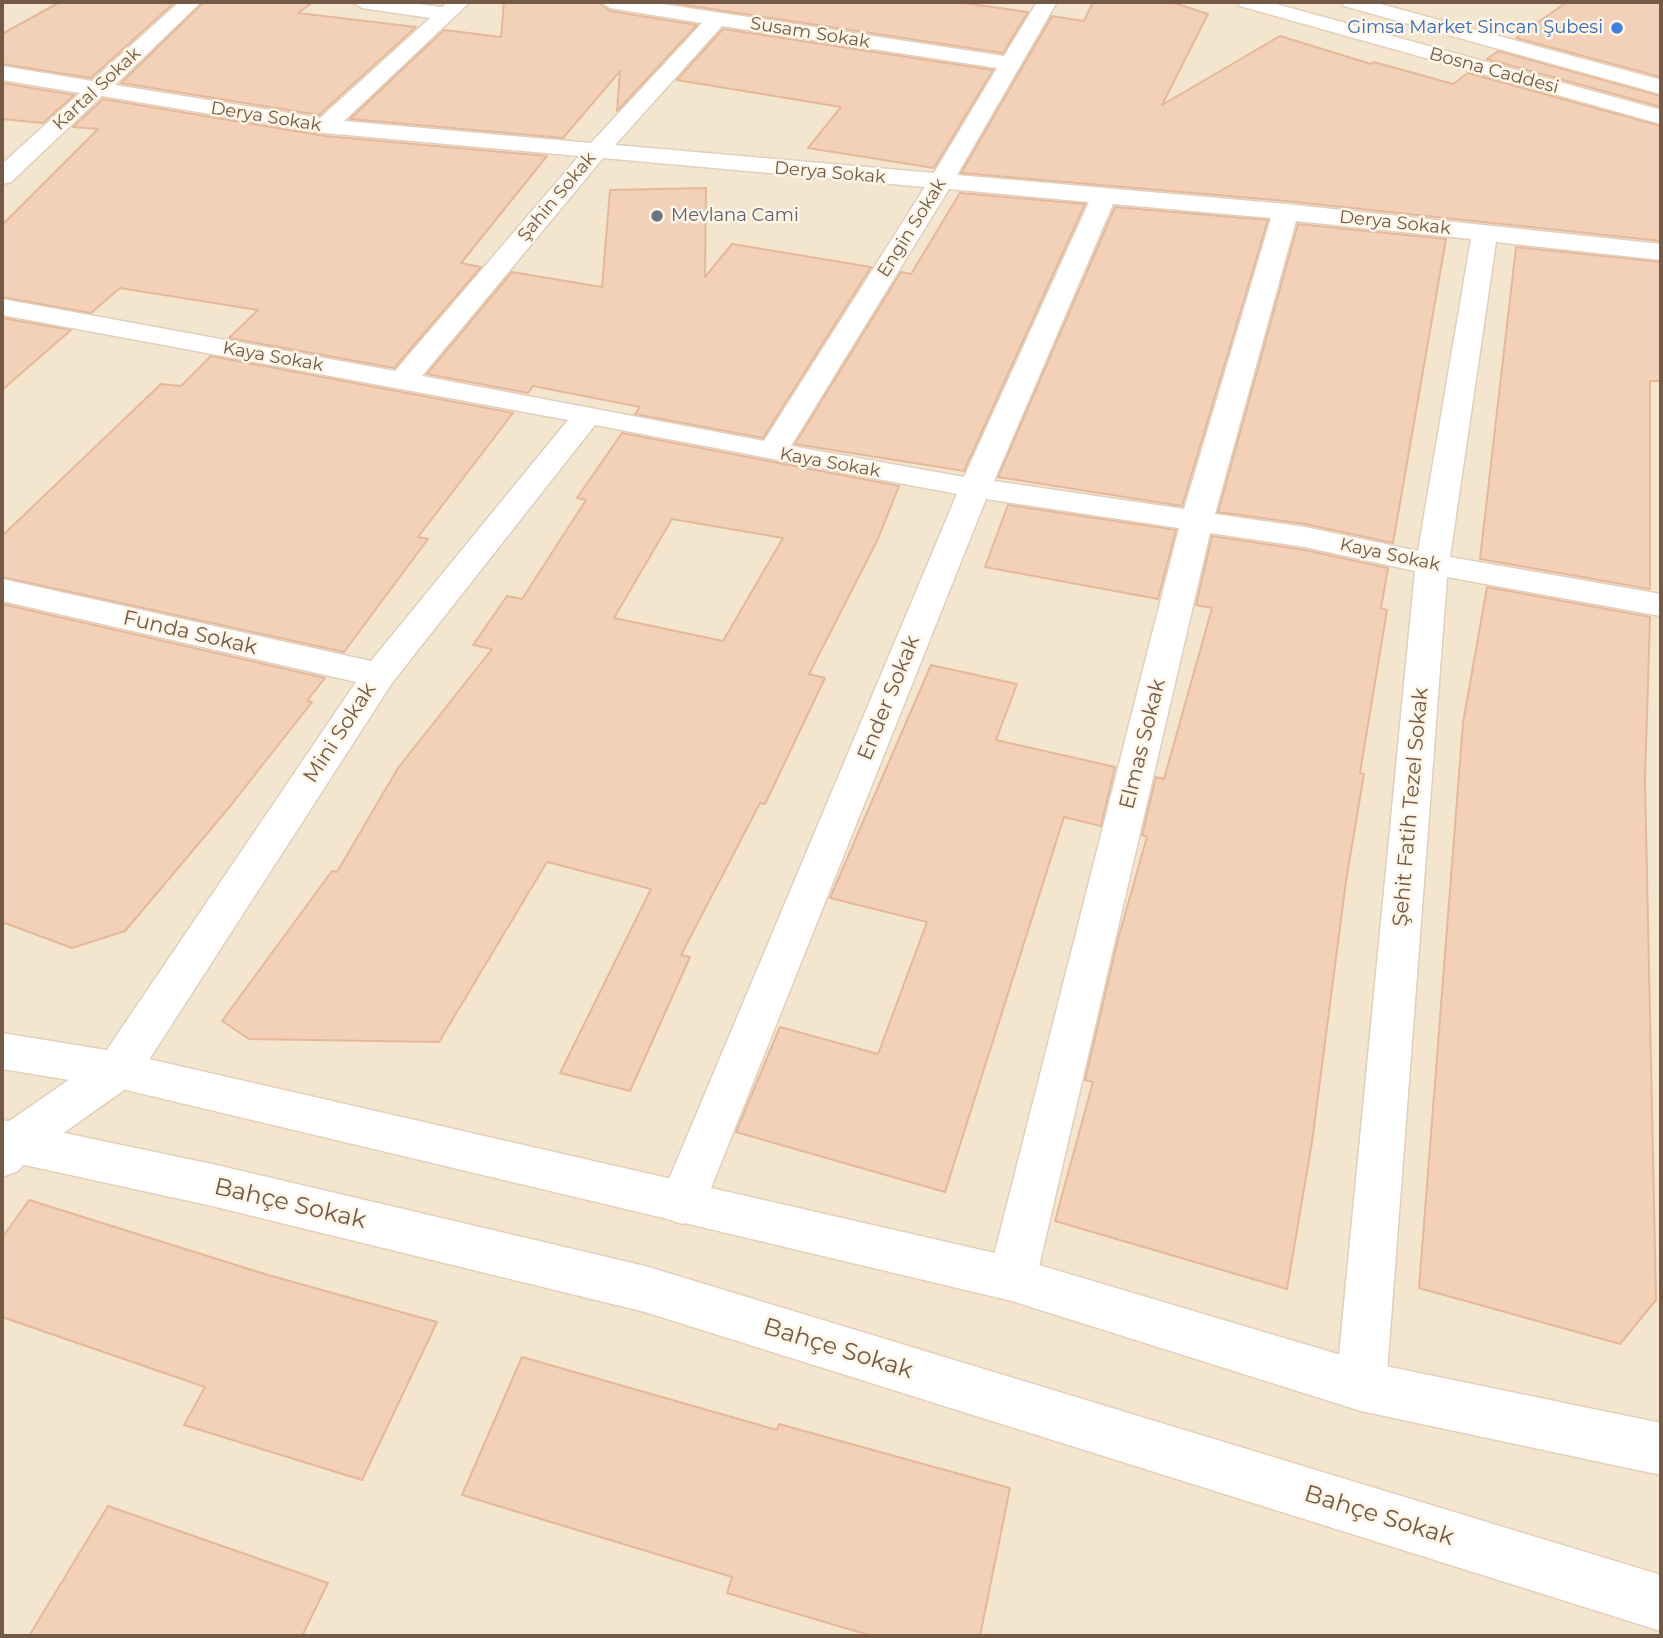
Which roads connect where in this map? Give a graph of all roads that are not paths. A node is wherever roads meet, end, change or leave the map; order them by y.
1 (191, 2) edge
2 (362, 2) edge
3 (610, 2) edge
4 (1047, 2) edge
5 (1247, 2) edge
6 (1367, 4) edge
7 (453, 8) edge
8 (718, 18) junction
9 (1011, 64) junction
10 (2, 73) edge
11 (1661, 87) edge
12 (97, 90) junction
13 (1661, 117) edge
14 (325, 126) junction
15 (594, 152) junction
16 (2, 177) edge
17 (940, 183) junction
18 (1104, 196) junction
19 (1286, 212) junction
20 (1485, 232) junction
21 (1661, 252) edge
22 (2, 307) edge
23 (402, 381) junction
24 (588, 415) junction
25 (772, 452) junction
26 (975, 488) junction
27 (1197, 521) junction
28 (1432, 564) junction
29 (2, 590) edge
30 (1661, 605) edge
31 (379, 675) junction
32 (2, 1051) edge
33 (118, 1070) junction
34 (6, 1146) edge
35 (682, 1203) junction
36 (1012, 1279) junction
37 (1361, 1386) junction
38 (1661, 1449) edge
39 (1661, 1603) edge

1 - 12 street, Kartal Sokak
2 - 7 street
3 - 8 street, Susam Sokak
4 - 9 street, Engin Sokak
5 - 13 street, Bosna Caddesi
6 - 11 street
7 - 14 street
8 - 9 street, Susam Sokak
8 - 15 street, Şahin Sokak
9 - 17 street, Engin Sokak
10 - 12 street, Derya Sokak
12 - 14 street, Derya Sokak
12 - 16 street, Kartal Sokak
14 - 15 street, Derya Sokak
15 - 17 street, Derya Sokak
15 - 23 street, Şahin Sokak
17 - 18 street, Derya Sokak
17 - 25 street, Engin Sokak
18 - 19 street, Derya Sokak
18 - 26 street, Ender Sokak
19 - 20 street, Derya Sokak
19 - 27 street, Elmas Sokak
20 - 21 street, Derya Sokak
20 - 28 street, Şehit Fatih Tezel Sokak
22 - 23 street, Kaya Sokak
23 - 24 street, Kaya Sokak
24 - 25 street, Kaya Sokak
24 - 31 street, Mini Sokak
25 - 26 street, Kaya Sokak
26 - 27 street, Kaya Sokak
26 - 35 street, Ender Sokak
27 - 28 street, Kaya Sokak
27 - 36 street, Elmas Sokak
28 - 30 street, Kaya Sokak
28 - 37 street, Şehit Fatih Tezel Sokak
29 - 31 street, Funda Sokak
31 - 33 street, Mini Sokak
32 - 33 street
33 - 34 street
33 - 35 street
34 - 39 street, Bahçe Sokak
35 - 36 street
36 - 37 street
37 - 38 street

